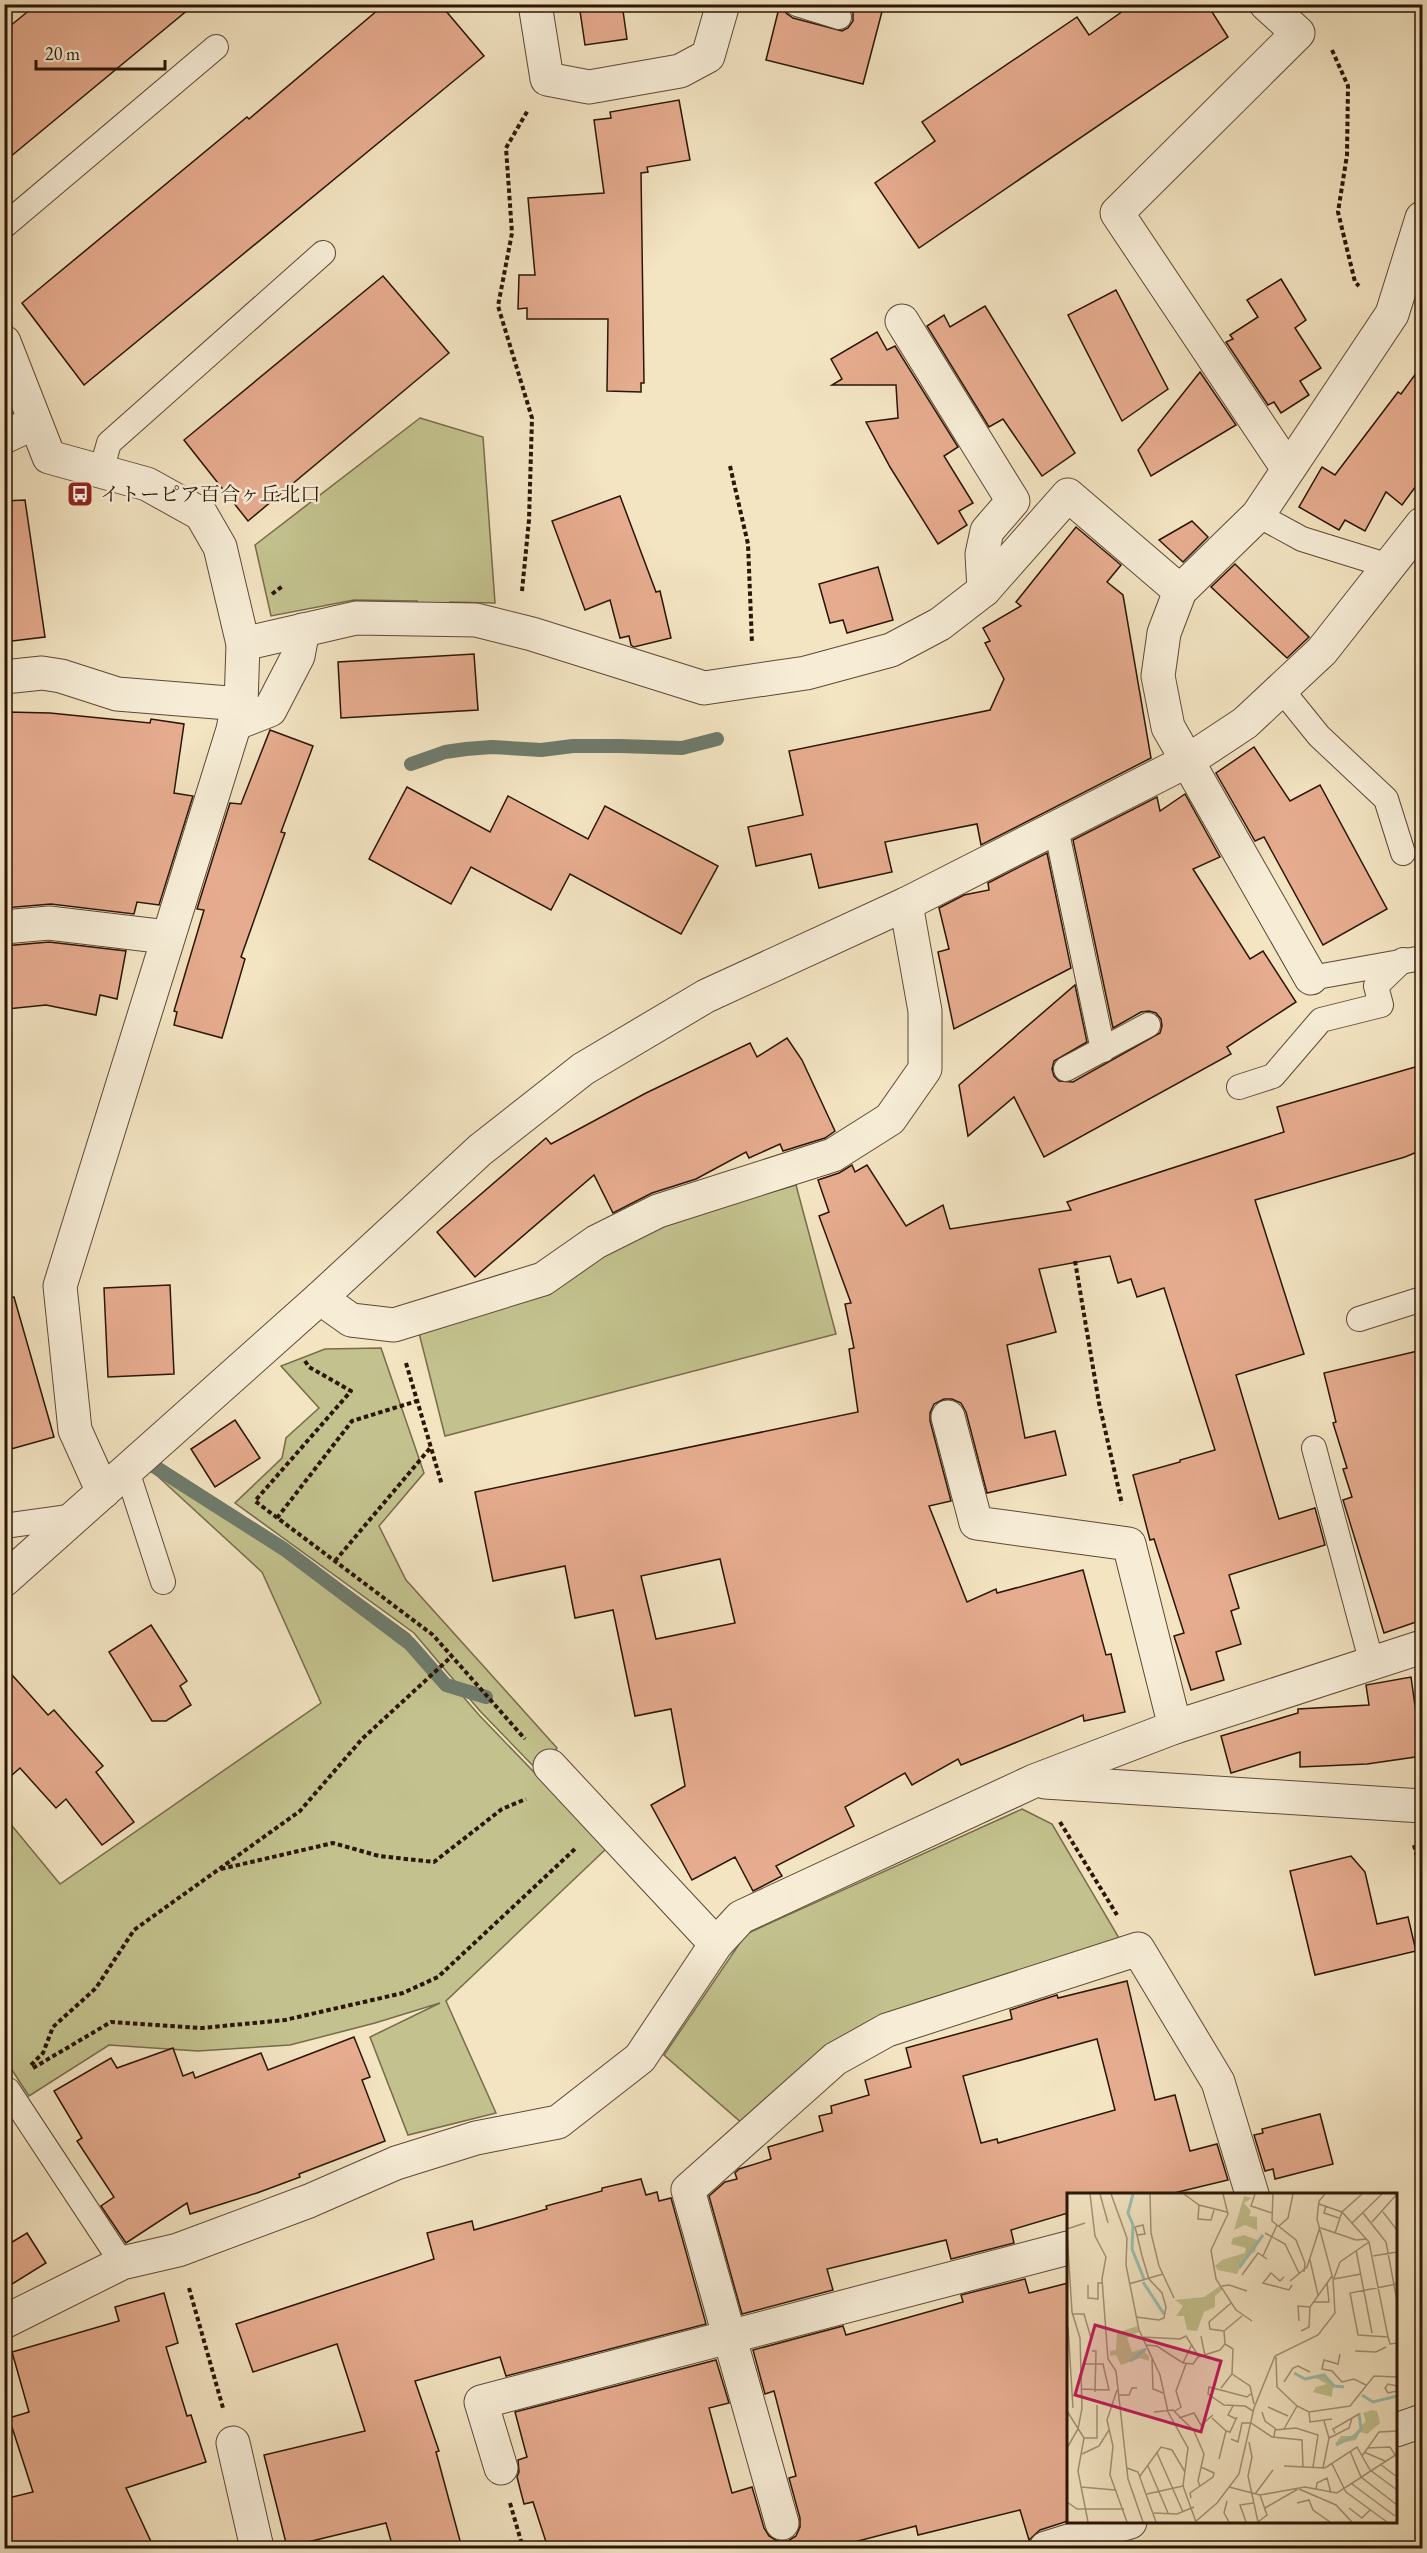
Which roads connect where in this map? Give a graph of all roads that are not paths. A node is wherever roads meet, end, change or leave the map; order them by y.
1 (535, 4) edge
2 (723, 4) edge
3 (797, 4) edge
4 (1266, 4) edge
5 (839, 17) dead end
6 (216, 47) dead end
7 (1422, 218) edge
8 (4, 226) edge
9 (323, 253) dead end
10 (902, 321) dead end
11 (4, 342) edge
12 (34, 423) junction
13 (4, 437) edge
14 (1288, 469) junction
15 (101, 471) junction
16 (1258, 515) junction
17 (1409, 550) edge
18 (984, 590) junction
19 (1180, 591) junction
20 (303, 630) junction
21 (243, 644) junction
22 (4, 677) edge
23 (1281, 689) junction
24 (237, 714) junction
25 (1189, 760) junction
26 (1056, 828) junction
27 (1403, 853) dead end
28 (906, 904) junction
29 (4, 927) edge
30 (167, 937) junction
31 (1413, 959) edge
32 (1311, 978) joint
33 (1148, 1025) dead end
34 (1103, 1050) junction
35 (1066, 1069) dead end
36 (1239, 1087) dead end
37 (320, 1298) junction
38 (1422, 1299) edge
39 (1359, 1319) dead end
40 (948, 1417) dead end
41 (1314, 1448) dead end
42 (115, 1482) junction
43 (76, 1516) junction
44 (4, 1526) edge
45 (4, 1580) edge
46 (163, 1582) dead end
47 (1422, 1647) edge
48 (1372, 1664) junction
49 (1175, 1727) junction
50 (550, 1766) road end
51 (1034, 1781) junction
52 (1422, 1806) edge
53 (716, 1944) junction
54 (4, 2091) edge
55 (1252, 2193) edge
56 (1067, 2248) edge
57 (122, 2263) junction
58 (4, 2322) edge
59 (729, 2336) junction
60 (1422, 2421) edge
61 (1397, 2429) edge
62 (233, 2443) dead end
63 (501, 2468) road end
64 (782, 2523) dead end
65 (1127, 2523) edge
66 (257, 2548) edge
67 (1046, 2548) edge

1 - 2 street
3 - 5 lane
4 - 14 street
6 - 8 lane
7 - 14 street
9 - 15 lane
10 - 18 street
11 - 12 street
12 - 13 street
12 - 15 street
14 - 16 street
15 - 21 street
16 - 17 lane
16 - 19 street
17 - 23 street
18 - 19 street
18 - 20 street
19 - 25 street
20 - 21 street
20 - 24 street
21 - 24 street
22 - 24 street
23 - 25 street
23 - 27 lane
24 - 30 street
25 - 26 street
25 - 32 street
26 - 28 street
26 - 34 lane
28 - 37 street
28 - 37 street
29 - 30 street
30 - 42 street
31 - 32 lane
31 - 36 lane
33 - 34 lane
34 - 35 lane
37 - 42 street
38 - 39 lane
40 - 49 street
41 - 48 lane
42 - 43 street
42 - 46 lane
43 - 44 lane
43 - 45 street
47 - 48 street
48 - 49 street
49 - 51 street
50 - 53 street
51 - 52 street
51 - 53 street
53 - 57 street
54 - 57 lane
55 - 59 street
56 - 59 street
57 - 58 street
59 - 63 street
59 - 64 street
60 - 61 street
62 - 66 street
65 - 67 street

